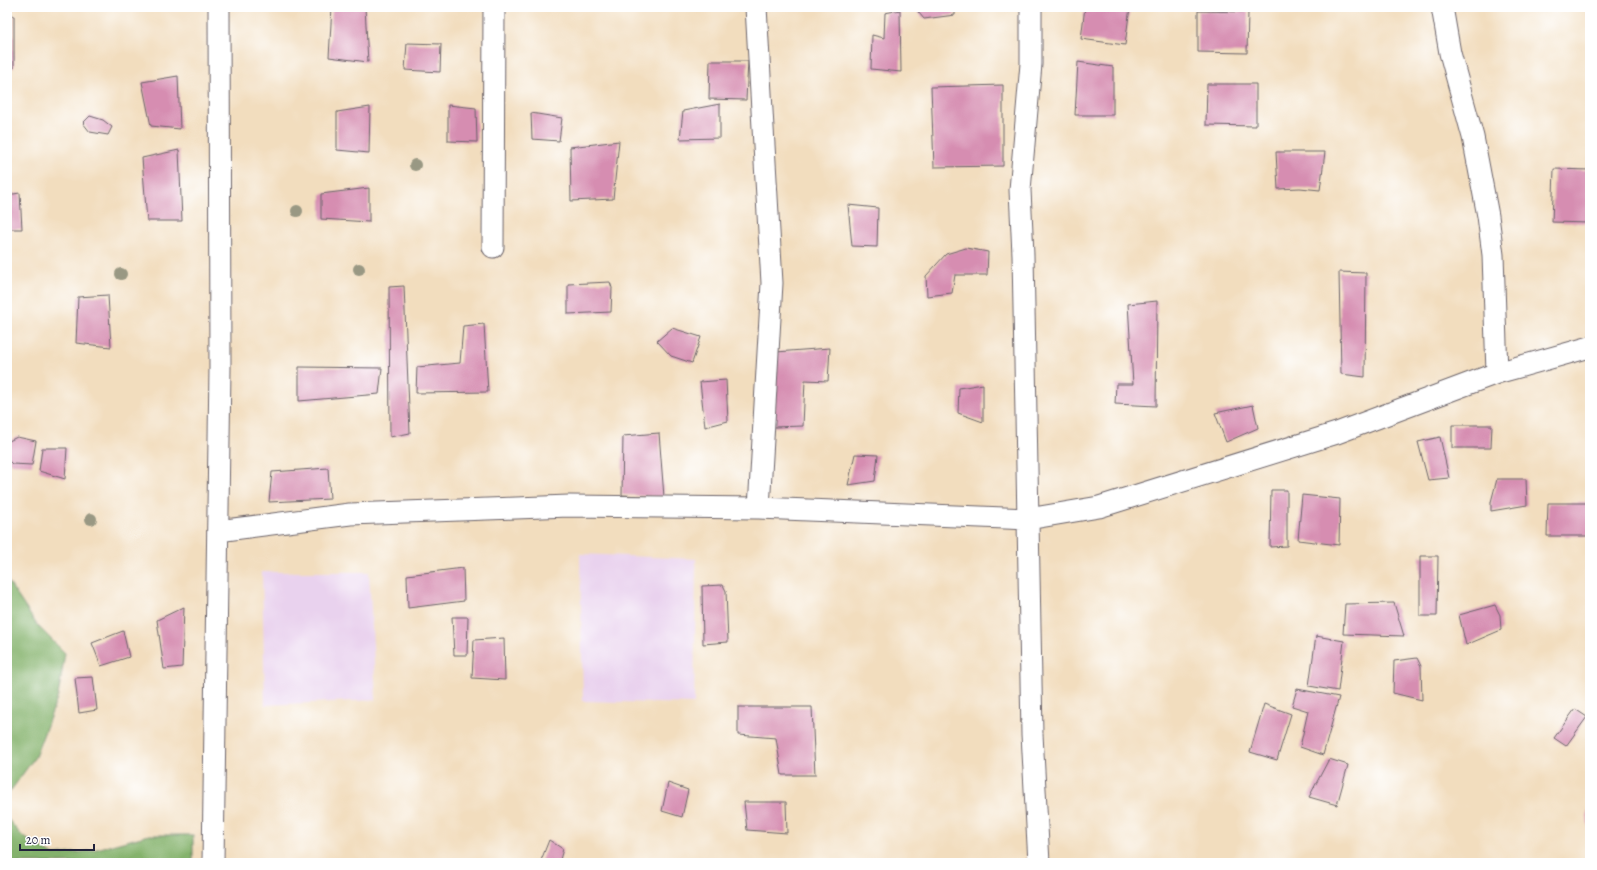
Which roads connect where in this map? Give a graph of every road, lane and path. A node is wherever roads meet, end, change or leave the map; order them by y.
1 (219, 7) edge
2 (494, 7) edge
3 (756, 7) edge
4 (1032, 7) edge
5 (1442, 7) edge
6 (494, 248) dead end
7 (1590, 347) edge
8 (1497, 373) junction
9 (759, 508) junction
10 (1028, 519) junction
11 (218, 531) junction
12 (213, 863) edge
13 (1039, 863) edge

1 - 11 street
2 - 6 street
3 - 9 street
4 - 10 street
5 - 8 street
7 - 8 street
8 - 10 street
9 - 10 street
9 - 11 street
10 - 13 street
11 - 12 street

